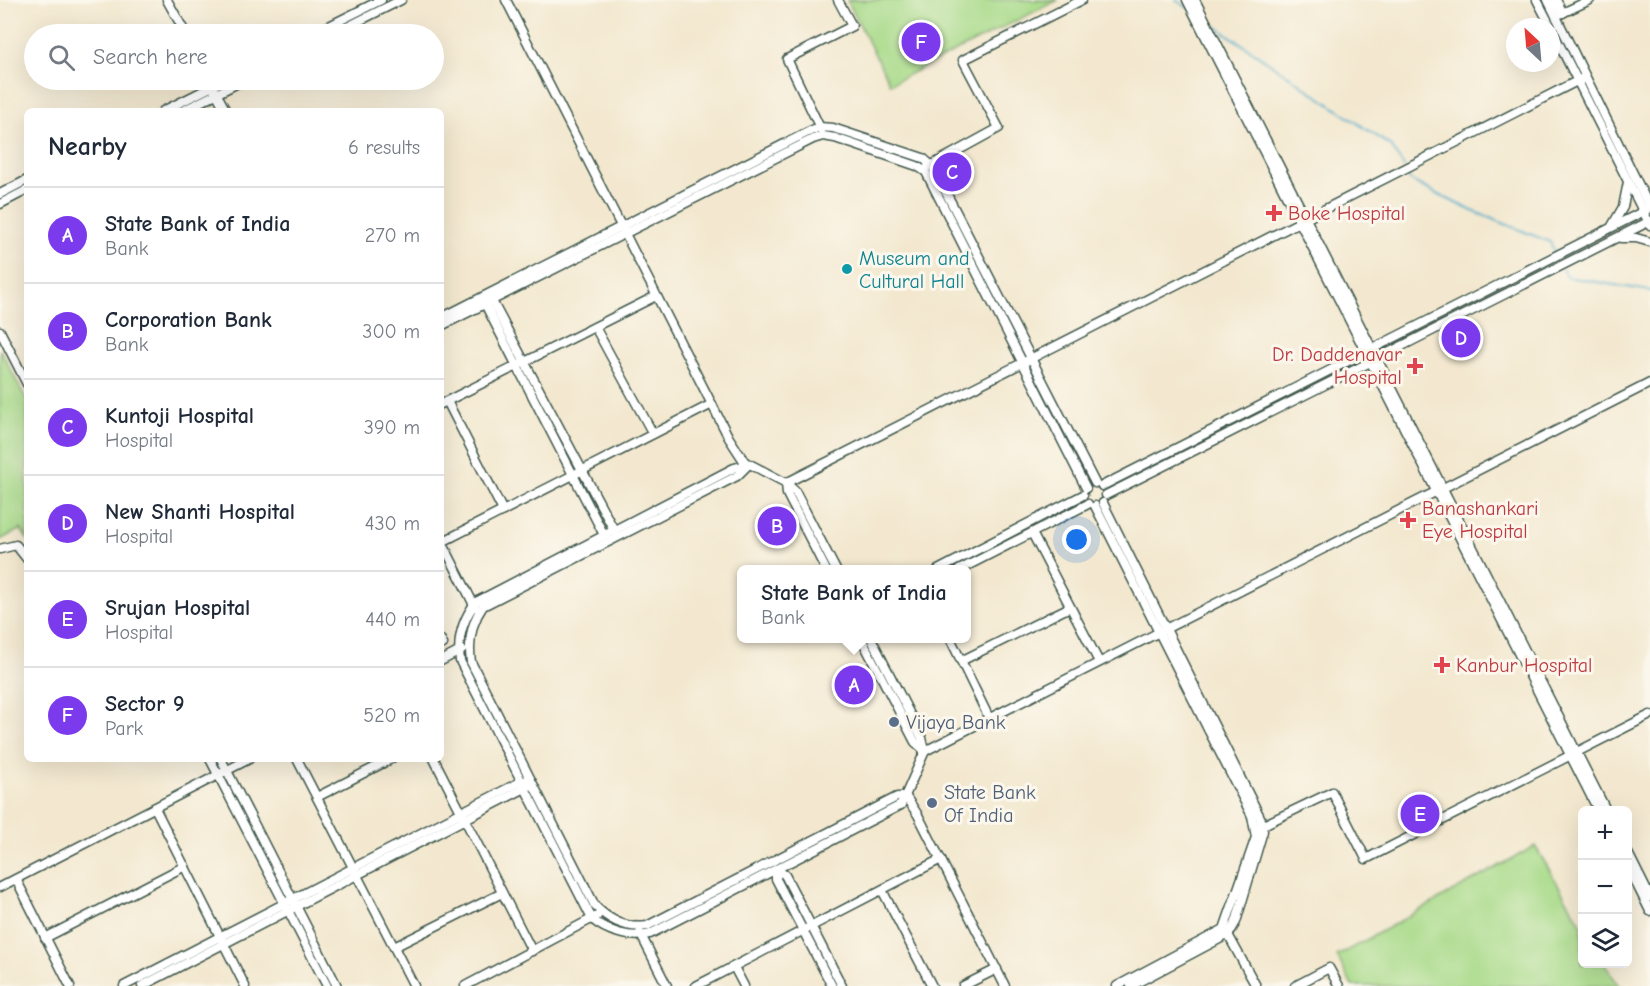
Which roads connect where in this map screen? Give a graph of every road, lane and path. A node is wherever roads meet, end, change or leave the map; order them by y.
1 (167, 0) edge
2 (381, 0) edge
3 (400, 0) edge
4 (506, 0) edge
5 (838, 0) edge
6 (1082, 0) edge
7 (1187, 0) edge
8 (1537, 0) edge
9 (1548, 0) edge
10 (1556, 0) edge
11 (1590, 0) edge
12 (1196, 3) edge
13 (1559, 14) junction
14 (1546, 18) edge
15 (180, 24) edge
16 (333, 24) edge
17 (353, 24) edge
18 (1203, 24) junction
19 (1560, 42) edge
20 (1581, 78) junction
21 (205, 90) edge
22 (208, 90) edge
23 (215, 90) edge
24 (169, 108) edge
25 (186, 108) edge
26 (224, 108) edge
27 (819, 127) junction
28 (823, 136) junction
29 (927, 168) junction
30 (1632, 179) junction
31 (24, 182) edge
32 (1650, 187) edge
33 (24, 192) edge
34 (0, 194) edge
35 (0, 204) edge
36 (1648, 209) edge
37 (1304, 220) junction
38 (1650, 222) edge
39 (1610, 228) junction
40 (622, 230) junction
41 (1616, 238) junction
42 (1650, 242) edge
43 (656, 296) junction
44 (487, 300) junction
45 (444, 317) edge
46 (444, 324) edge
47 (595, 327) junction
48 (0, 331) edge
49 (1369, 351) junction
50 (1374, 360) junction
51 (1026, 361) junction
52 (521, 364) junction
53 (24, 378) edge
54 (1650, 383) edge
55 (444, 403) edge
56 (712, 405) junction
57 (654, 434) junction
58 (749, 464) junction
59 (582, 471) junction
60 (573, 475) junction
61 (786, 483) junction
62 (1099, 485) junction
63 (1439, 489) junction
64 (1084, 491) junction
65 (1098, 502) junction
66 (503, 511) junction
67 (614, 530) junction
68 (1032, 533) junction
69 (604, 535) junction
70 (444, 540) edge
71 (444, 545) edge
72 (0, 549) edge
73 (24, 555) edge
74 (823, 565) edge
75 (833, 565) edge
76 (947, 565) edge
77 (969, 565) edge
78 (1070, 607) junction
79 (477, 608) junction
80 (1162, 630) junction
81 (863, 643) edge
82 (873, 643) edge
83 (952, 643) edge
84 (469, 646) junction
85 (459, 652) junction
86 (444, 660) edge
87 (961, 661) junction
88 (1099, 663) junction
89 (1650, 716) edge
90 (989, 718) junction
91 (925, 750) junction
92 (1573, 754) junction
93 (213, 762) edge
94 (221, 762) edge
95 (243, 762) edge
96 (299, 762) edge
97 (385, 762) edge
98 (436, 762) edge
99 (223, 773) junction
100 (533, 782) junction
101 (524, 785) junction
102 (317, 797) junction
103 (906, 797) junction
104 (1596, 806) edge
105 (1604, 806) edge
106 (155, 808) junction
107 (463, 816) junction
108 (1258, 827) junction
109 (941, 860) junction
110 (1632, 860) edge
111 (185, 866) junction
112 (776, 869) junction
113 (355, 872) junction
114 (1632, 875) edge
115 (16, 879) junction
116 (0, 887) edge
117 (882, 890) junction
118 (502, 893) junction
119 (1650, 897) edge
120 (291, 905) junction
121 (1650, 911) edge
122 (602, 914) junction
123 (592, 919) junction
124 (638, 927) junction
125 (807, 929) junction
126 (1227, 931) junction
127 (641, 937) junction
128 (45, 938) junction
129 (222, 940) junction
130 (394, 947) junction
131 (532, 951) junction
132 (734, 967) junction
133 (997, 969) junction
134 (70, 986) edge
135 (124, 986) edge
136 (142, 986) edge
137 (245, 986) edge
138 (327, 986) edge
139 (337, 986) edge
140 (414, 986) edge
141 (465, 986) edge
142 (667, 986) edge
143 (696, 986) edge
144 (744, 986) edge
145 (832, 986) edge
146 (842, 986) edge
147 (932, 986) edge
148 (963, 986) edge
149 (1005, 986) edge
150 (1117, 986) edge
151 (1131, 986) edge
152 (1256, 986) edge
153 (1295, 986) edge
154 (1338, 986) edge

1 - 15 street
2 - 16 street
3 - 17 street
4 - 40 street
5 - 27 street
6 - 29 street
7 - 18 street
8 - 14 street
9 - 13 street
10 - 13 street
11 - 13 street
12 - 18 street
13 - 20 street
18 - 37 street
19 - 20 street
20 - 30 street
20 - 37 street
21 - 24 street
22 - 25 street
23 - 26 street
27 - 28 street
27 - 29 street
27 - 40 street
28 - 29 street
28 - 40 street
29 - 51 street
30 - 32 street
30 - 36 street
30 - 39 street
31 - 34 street
33 - 35 street
36 - 38 street
36 - 39 street
37 - 49 street
37 - 51 street
38 - 41 street
39 - 49 street
40 - 43 street
40 - 44 street
41 - 42 street
41 - 50 street
43 - 47 street
43 - 56 street
44 - 45 street
44 - 46 street
44 - 52 street
47 - 52 street
47 - 57 street
48 - 53 street
49 - 50 street
49 - 62 street
50 - 63 street
50 - 65 street
51 - 61 street
51 - 62 street
51 - 64 street
52 - 55 street
52 - 59 street
52 - 60 street
54 - 63 street
55 - 66 street
56 - 57 street
56 - 58 street
57 - 59 street
58 - 61 street
58 - 67 street
58 - 79 street
59 - 60 street
59 - 67 street
60 - 66 street
60 - 69 street
61 - 74 street
61 - 75 street
62 - 64 street
62 - 65 street
63 - 80 street
63 - 92 street
64 - 65 street
64 - 76 street
65 - 68 street
65 - 80 street
66 - 70 street
67 - 69 street
68 - 77 street
68 - 78 street
69 - 79 street
71 - 79 street
72 - 73 street
78 - 87 street
78 - 88 street
79 - 84 street
79 - 85 street
80 - 88 street
80 - 108 street
81 - 91 street
82 - 91 street
83 - 87 street
84 - 85 street
84 - 100 street
85 - 86 street
85 - 101 street
87 - 90 street
88 - 90 street
89 - 92 street
90 - 91 street
91 - 103 street
92 - 104 street
92 - 105 street
92 - 108 street
93 - 99 street
94 - 99 street
95 - 99 street
96 - 102 street
97 - 102 street
98 - 107 street
99 - 106 street
99 - 120 street
100 - 101 street
100 - 122 street
101 - 107 street
101 - 123 street
102 - 113 street
103 - 109 street
103 - 112 street
103 - 124 street
106 - 111 street
106 - 115 street
107 - 113 street
107 - 118 street
108 - 126 street
109 - 117 street
109 - 133 street
110 - 119 street
111 - 128 street
111 - 129 street
112 - 125 street
112 - 127 street
113 - 120 street
113 - 130 street
114 - 121 street
115 - 116 street
115 - 128 street
117 - 125 street
117 - 147 street
118 - 130 street
118 - 131 street
120 - 129 street
120 - 138 street
120 - 139 street
122 - 123 street
122 - 124 street
123 - 127 street
123 - 131 street
124 - 127 street
125 - 132 street
125 - 145 street
125 - 146 street
126 - 150 street
126 - 151 street
126 - 152 street
127 - 142 street
128 - 134 street
129 - 135 street
129 - 136 street
129 - 137 street
130 - 140 street
131 - 141 street
132 - 143 street
132 - 144 street
133 - 148 street
133 - 149 street
153 - 154 street

